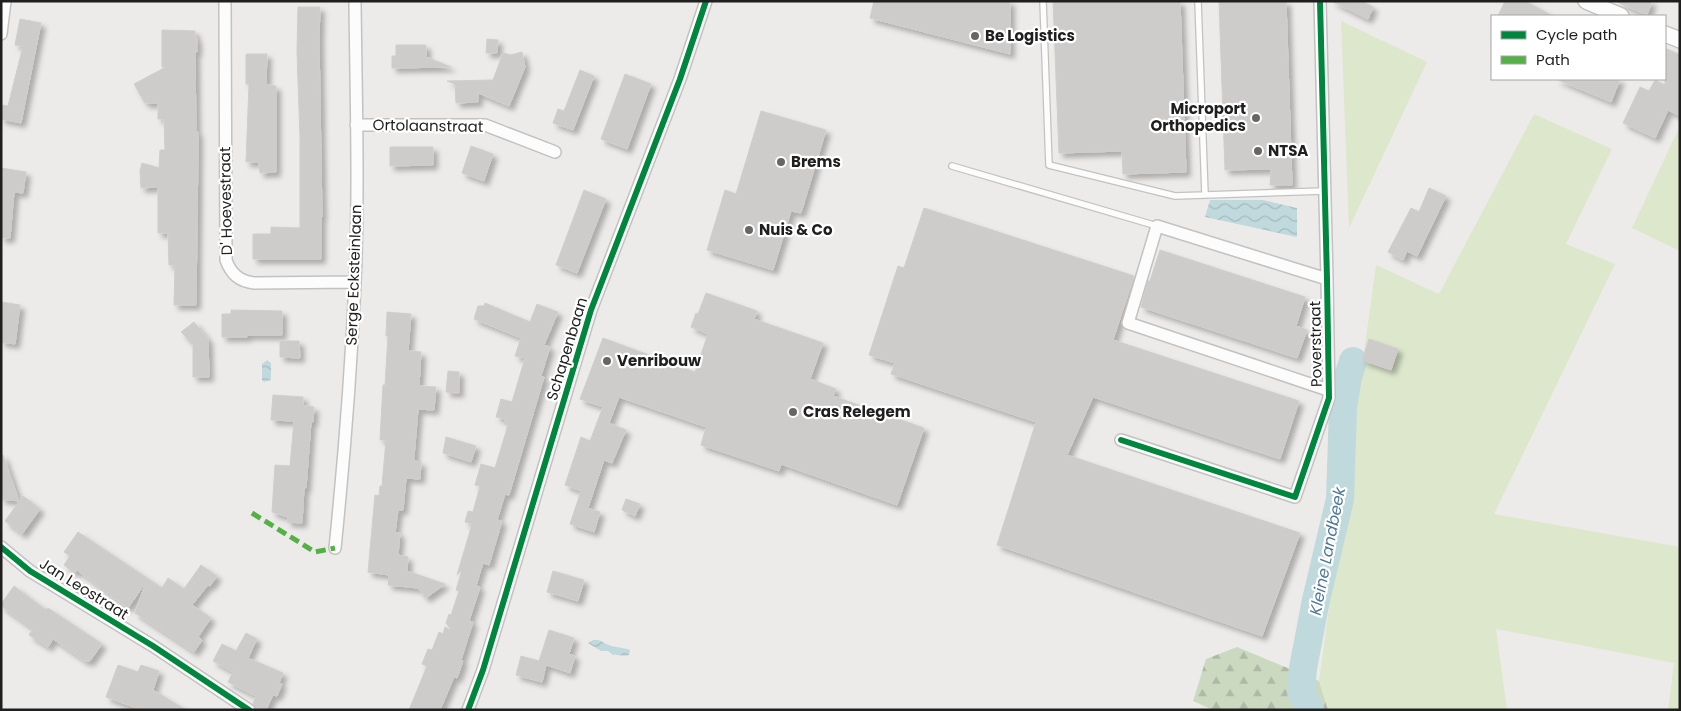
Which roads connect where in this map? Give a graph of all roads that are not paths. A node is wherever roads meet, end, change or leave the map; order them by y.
1 (5, 1) edge
2 (224, 1) edge
3 (355, 1) edge
4 (706, 1) edge
5 (1043, 1) edge
6 (1198, 1) edge
7 (1320, 1) edge
8 (1586, 1) edge
9 (1619, 15) edge
10 (1, 34) edge
11 (1666, 34) edge
12 (1680, 40) edge
13 (356, 125) junction
14 (555, 152) dead end
15 (952, 166) dead end
16 (1324, 191) junction
17 (1205, 195) junction
18 (1157, 226) junction
19 (1327, 279) junction
20 (355, 282) junction
21 (1328, 390) junction
22 (1120, 440) dead end
23 (335, 548) dead end
24 (2, 549) edge
25 (249, 710) edge
26 (468, 710) edge

1 - 10 street
2 - 20 street, D' Hoevestraat
3 - 13 street, Serge Ecksteinlaan
4 - 26 street, Schapenbaan
5 - 17 lane
6 - 17 lane
7 - 16 street, Poverstraat
8 - 9 street
11 - 12 street
13 - 14 street, Ortolaanstraat
13 - 20 street, Serge Ecksteinlaan
15 - 18 lane
16 - 17 lane
16 - 19 street, Poverstraat
18 - 19 street, Poverstraat
18 - 21 street, Poverstraat
19 - 21 street, Poverstraat
20 - 23 street, Serge Ecksteinlaan
21 - 22 street, Poverstraat
24 - 25 street, Jan Leostraat

